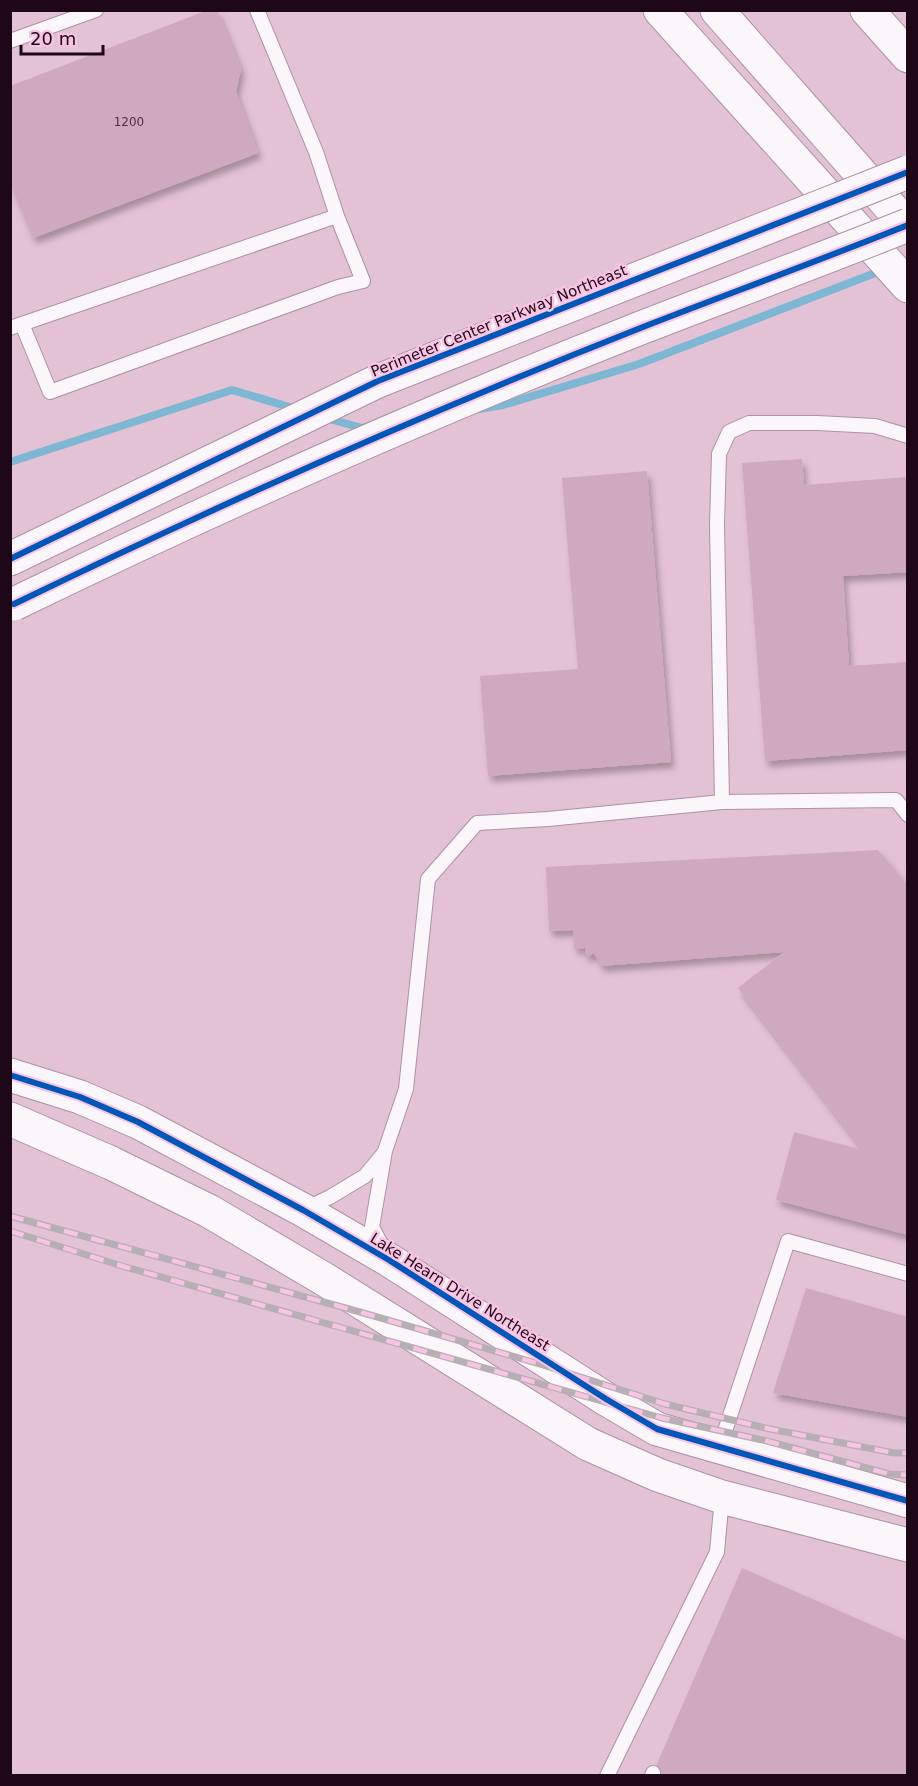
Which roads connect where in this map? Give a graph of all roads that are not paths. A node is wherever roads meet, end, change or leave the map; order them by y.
1 (96, 10) edge
2 (257, 10) edge
3 (660, 10) edge
4 (717, 10) edge
5 (867, 10) edge
6 (10, 41) edge
7 (908, 56) edge
8 (908, 172) edge
9 (338, 216) junction
10 (908, 226) edge
11 (908, 286) edge
12 (16, 326) edge
13 (908, 436) edge
14 (10, 559) edge
15 (12, 604) edge
16 (722, 802) junction
17 (908, 814) edge
18 (10, 1075) edge
19 (10, 1119) edge
20 (386, 1151) junction
21 (303, 1210) junction
22 (389, 1260) junction
23 (908, 1274) edge
24 (720, 1446) junction
25 (722, 1497) junction
26 (908, 1501) edge
27 (908, 1545) edge
28 (607, 1776) edge

1 - 6 lane
2 - 9 lane
3 - 11 main road
4 - 10 main road, bridge
5 - 7 main road
8 - 14 main road, Perimeter Center Parkway Northeast, bridge
9 - 12 lane
9 - 12 lane
10 - 15 main road, bridge
13 - 16 lane
16 - 17 lane
16 - 20 lane
18 - 21 main road, Lake Hearn Drive Northeast
19 - 25 main road
20 - 21 lane
20 - 22 lane
21 - 22 main road, Lake Hearn Drive Northeast
22 - 24 main road, Lake Hearn Drive Northeast
23 - 24 lane
24 - 26 main road, Lake Hearn Drive Northeast
25 - 27 main road
25 - 28 lane

